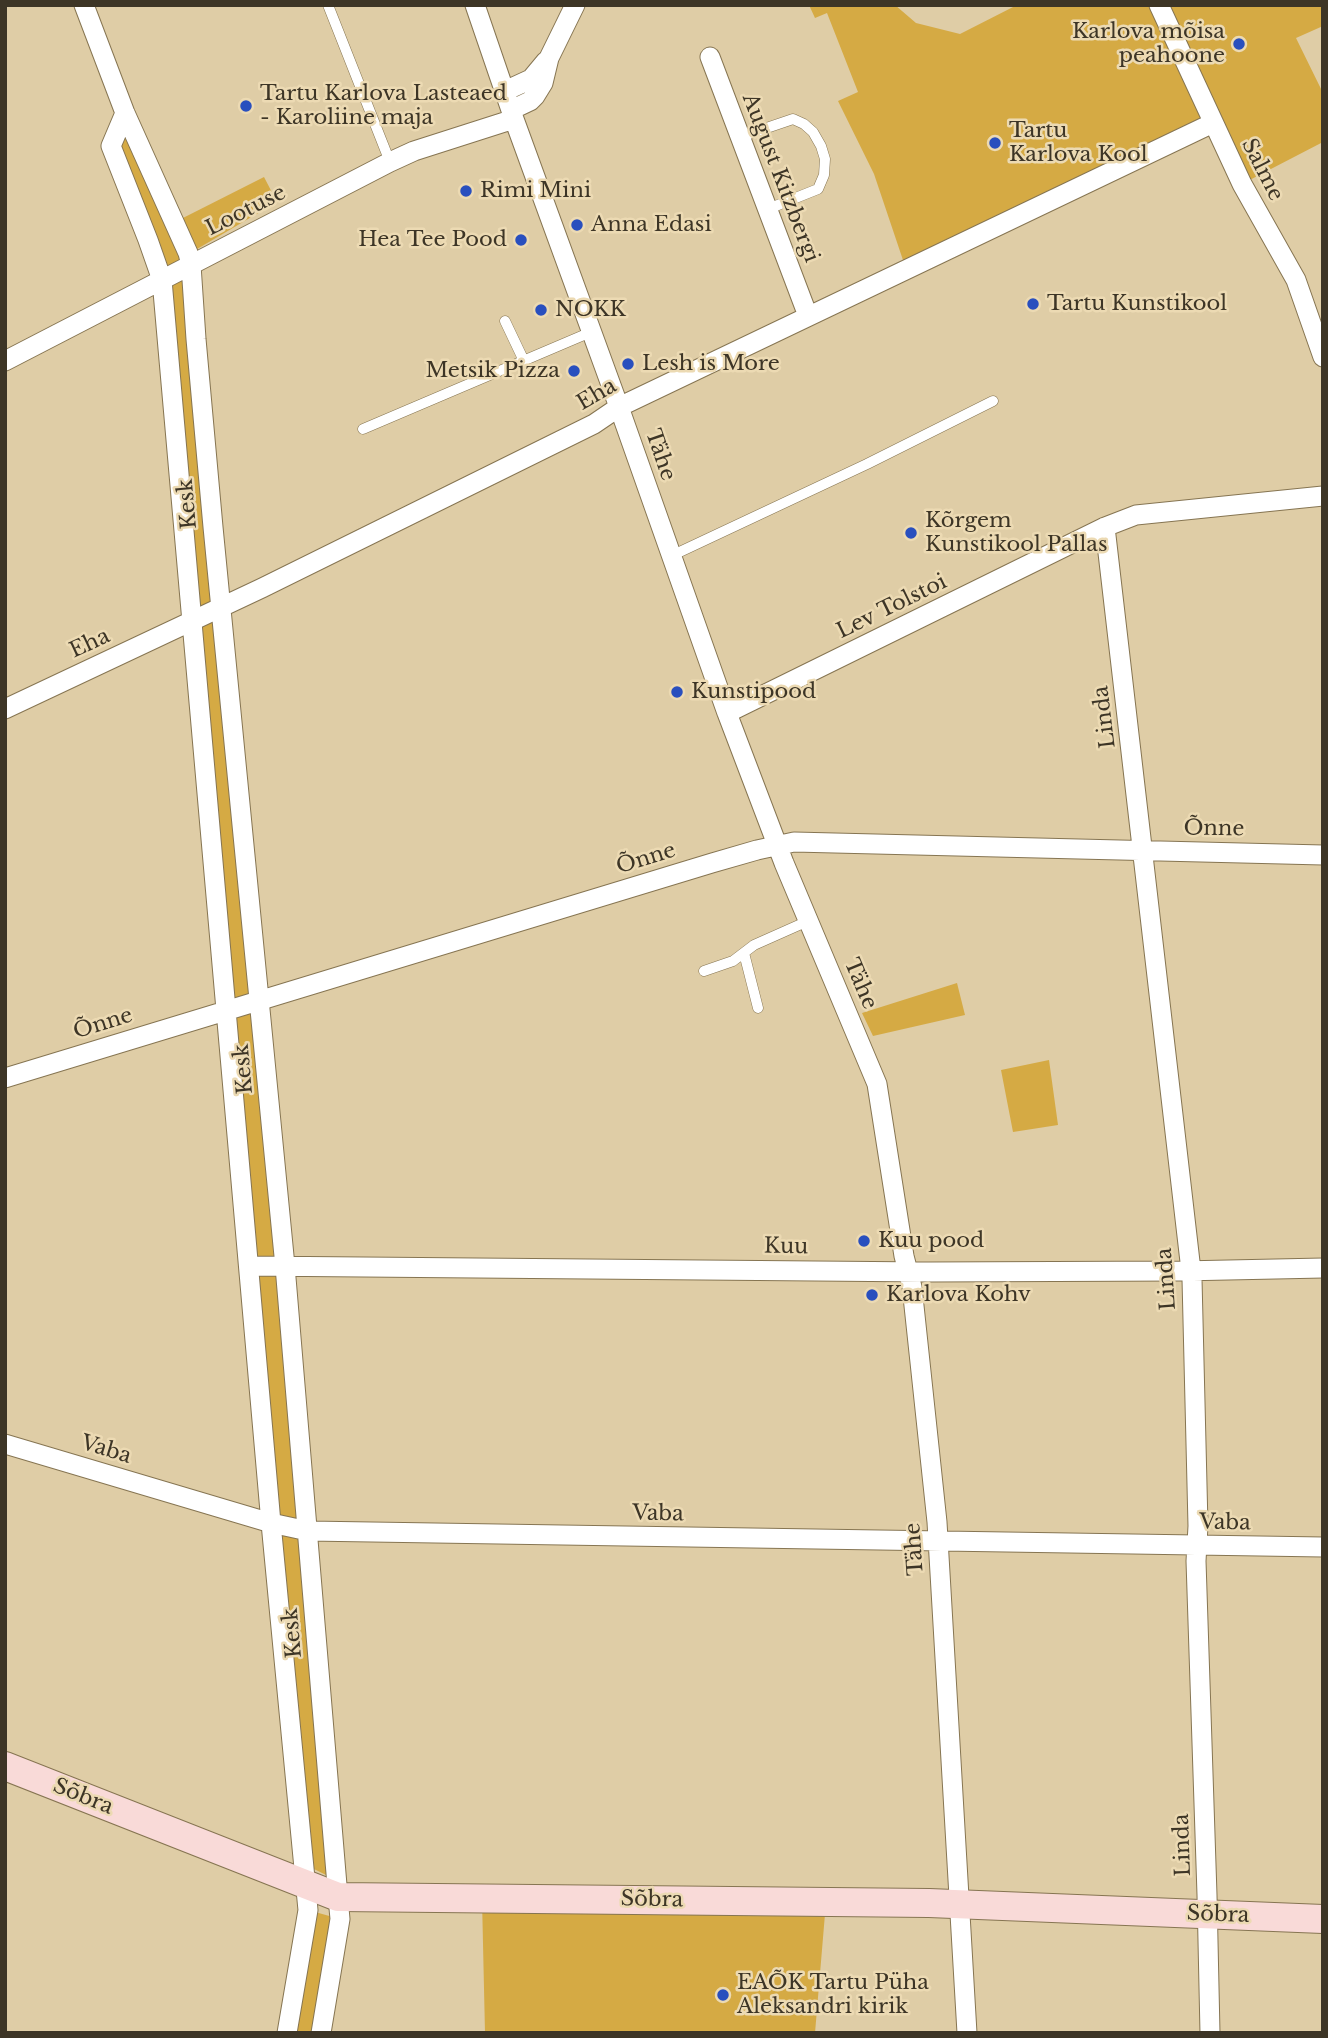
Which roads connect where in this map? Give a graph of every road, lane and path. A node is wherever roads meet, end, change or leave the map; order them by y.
1 (84, 5) edge
2 (328, 5) edge
3 (475, 5) edge
4 (575, 5) edge
5 (1159, 5) edge
6 (710, 57) dead end
7 (549, 58) junction
8 (505, 90) junction
9 (125, 114) junction
10 (513, 114) junction
11 (1213, 123) junction
12 (740, 137) junction
13 (390, 162) junction
14 (768, 209) junction
15 (191, 265) junction
16 (162, 280) junction
17 (808, 316) junction
18 (505, 321) dead end
19 (591, 332) junction
20 (1322, 353) edge
21 (5, 361) edge
22 (524, 361) junction
23 (993, 401) dead end
24 (619, 407) junction
25 (363, 429) dead end
26 (1323, 496) edge
27 (1105, 527) junction
28 (670, 556) junction
29 (221, 607) junction
30 (192, 622) junction
31 (5, 709) edge
32 (727, 713) junction
33 (777, 845) junction
34 (1143, 850) junction
35 (1323, 855) edge
36 (808, 921) junction
37 (744, 953) junction
38 (704, 971) dead end
39 (260, 1000) junction
40 (758, 1008) dead end
41 (228, 1009) junction
42 (5, 1078) edge
43 (250, 1266) junction
44 (285, 1266) junction
45 (1323, 1268) edge
46 (1191, 1270) junction
47 (908, 1271) junction
48 (5, 1444) edge
49 (271, 1523) junction
50 (308, 1531) junction
51 (938, 1541) junction
52 (1197, 1545) junction
53 (1323, 1547) edge
54 (5, 1766) edge
55 (306, 1886) junction
56 (338, 1897) junction
57 (960, 1904) junction
58 (1208, 1914) junction
59 (1323, 1919) edge
60 (287, 2033) edge
61 (321, 2033) edge
62 (967, 2033) edge
63 (1210, 2033) edge

1 - 9 street, Kesk
2 - 13 lane
3 - 8 street, Tähe
4 - 7 street
5 - 11 street, Salme
6 - 12 street, August Kitzbergi
7 - 8 street
7 - 10 street, Lootuse
8 - 10 street, Tähe
9 - 15 street, Kesk
9 - 16 street, Kesk
10 - 13 street, Lootuse
10 - 19 street, Tähe
11 - 17 street, Eha
11 - 20 street, Salme
12 - 14 street, August Kitzbergi
12 - 14 lane
13 - 15 street, Lootuse
14 - 17 street, August Kitzbergi
15 - 16 street, Lootuse
15 - 29 street, Kesk
16 - 21 street, Lootuse
16 - 30 street, Kesk
17 - 24 street, Eha
18 - 22 lane
19 - 22 lane
19 - 24 street, Tähe
22 - 25 lane
23 - 28 lane
24 - 28 street, Tähe
24 - 29 street, Eha
26 - 27 street, Lev Tolstoi
27 - 32 street, Lev Tolstoi
27 - 34 street, Linda
28 - 32 street, Tähe
29 - 30 street, Eha
29 - 39 street, Kesk
30 - 31 street, Eha
30 - 41 street, Kesk
32 - 33 street, Tähe
33 - 34 street, Õnne
33 - 36 street, Tähe
33 - 39 street, Õnne
34 - 35 street, Õnne
34 - 46 street, Linda
36 - 37 lane
36 - 47 street, Tähe
37 - 38 lane
37 - 40 lane
39 - 41 street, Õnne
39 - 44 street, Kesk
41 - 42 street, Õnne
41 - 43 street, Kesk
43 - 44 street, Kuu
43 - 49 street, Kesk
44 - 47 street, Kuu
44 - 50 street, Kesk
45 - 46 street, Kuu
46 - 47 street, Kuu
46 - 52 street, Linda
47 - 51 street, Tähe
48 - 49 street, Vaba
49 - 50 street, Vaba
49 - 55 street, Kesk
50 - 51 street, Vaba
50 - 56 street, Kesk
51 - 52 street, Vaba
51 - 57 street, Tähe
52 - 53 street, Vaba
52 - 58 street, Linda
54 - 55 street, Sõbra
55 - 56 street, Sõbra
55 - 60 street, Kesk
56 - 57 street, Sõbra
56 - 61 street, Kesk
57 - 58 street, Sõbra
57 - 62 street, Tähe
58 - 59 street, Sõbra
58 - 63 street, Linda

